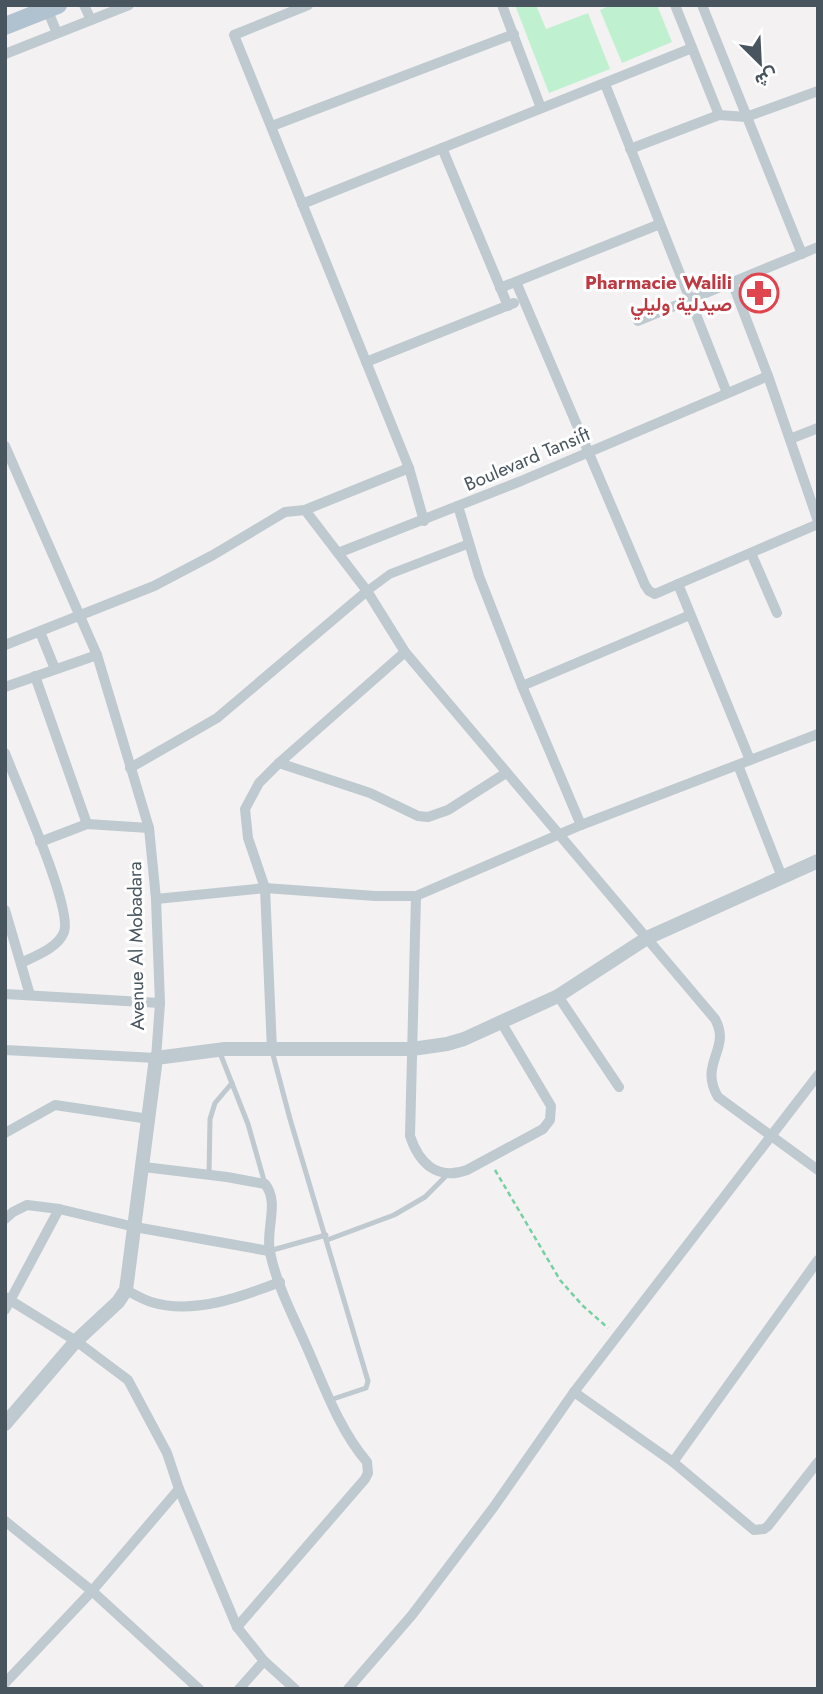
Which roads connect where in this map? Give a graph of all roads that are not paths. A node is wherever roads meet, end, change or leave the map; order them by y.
1 (84, 5) edge
2 (129, 5) edge
3 (308, 5) edge
4 (502, 5) edge
5 (675, 5) edge
6 (702, 5) edge
7 (52, 7) edge
8 (91, 20) junction
9 (5, 26) edge
10 (57, 33) junction
11 (514, 34) junction
12 (692, 48) junction
13 (5, 54) edge
14 (605, 84) junction
15 (818, 91) edge
16 (541, 108) junction
17 (719, 115) junction
18 (746, 117) junction
19 (272, 126) junction
20 (442, 148) junction
21 (630, 149) junction
22 (302, 204) junction
23 (660, 224) junction
24 (818, 247) edge
25 (802, 254) junction
26 (516, 282) junction
27 (732, 282) junction
28 (500, 288) junction
29 (523, 299) junction
30 (689, 300) junction
31 (508, 306) junction
32 (638, 321) dead end
33 (366, 362) junction
34 (768, 376) junction
35 (727, 393) junction
36 (818, 428) edge
37 (790, 439) junction
38 (5, 446) edge
39 (589, 451) junction
40 (409, 468) junction
41 (17, 472) junction
42 (5, 477) edge
43 (458, 506) junction
44 (304, 510) junction
45 (424, 521) junction
46 (818, 522) edge
47 (468, 544) junction
48 (338, 553) junction
49 (751, 553) junction
50 (678, 584) junction
51 (366, 591) junction
52 (776, 613) dead end
53 (690, 615) junction
54 (81, 616) junction
55 (40, 632) junction
56 (6, 642) edge
57 (405, 652) junction
58 (97, 655) junction
59 (55, 669) junction
60 (35, 676) junction
61 (522, 686) junction
62 (5, 687) edge
63 (818, 734) edge
64 (5, 753) edge
65 (750, 760) junction
66 (279, 762) junction
67 (738, 765) junction
68 (130, 768) junction
69 (506, 773) junction
70 (9, 778) edge
71 (87, 824) junction
72 (581, 825) junction
73 (149, 828) junction
74 (558, 835) junction
75 (40, 842) junction
76 (818, 861) edge
77 (782, 877) junction
78 (265, 888) junction
79 (416, 896) junction
80 (156, 899) junction
81 (5, 910) edge
82 (647, 938) junction
83 (21, 963) junction
84 (5, 994) edge
85 (30, 995) junction
86 (558, 996) junction
87 (159, 1003) junction
88 (501, 1022) junction
89 (272, 1049) junction
90 (412, 1049) junction
91 (5, 1050) edge
92 (218, 1050) junction
93 (156, 1058) junction
94 (818, 1075) edge
95 (232, 1083) junction
96 (619, 1087) dead end
97 (149, 1119) junction
98 (5, 1133) edge
99 (773, 1135) junction
100 (144, 1167) junction
101 (818, 1170) edge
102 (209, 1174) junction
103 (447, 1175) junction
104 (265, 1184) junction
105 (59, 1209) junction
106 (5, 1219) edge
107 (135, 1227) junction
108 (327, 1238) junction
109 (269, 1251) junction
110 (818, 1260) edge
111 (280, 1282) junction
112 (126, 1290) junction
113 (8, 1298) edge
114 (5, 1310) edge
115 (76, 1340) junction
116 (574, 1392) junction
117 (330, 1400) junction
118 (5, 1424) edge
119 (673, 1462) junction
120 (818, 1462) edge
121 (179, 1489) junction
122 (5, 1521) edge
123 (92, 1591) junction
124 (237, 1627) junction
125 (264, 1661) junction
126 (5, 1683) edge
127 (199, 1689) edge
128 (239, 1689) edge
129 (295, 1689) edge
130 (348, 1689) edge

1 - 8 street
2 - 8 street
3 - 19 street
4 - 11 street
5 - 12 street
6 - 18 street
7 - 9 main road
7 - 10 street
8 - 10 street
10 - 13 street
11 - 16 street
11 - 19 street
12 - 14 street
12 - 17 street
14 - 16 street
14 - 21 street
15 - 18 street
16 - 20 street
17 - 18 street
17 - 21 street
18 - 25 street
19 - 22 street
20 - 22 street
20 - 28 street
21 - 23 street
22 - 33 street
23 - 26 street
23 - 30 street
24 - 25 street
25 - 27 street
26 - 28 street
26 - 29 street
27 - 30 street
27 - 34 street
28 - 31 street
29 - 31 street
29 - 39 street
30 - 32 street
30 - 35 street
31 - 33 street
33 - 40 street
34 - 35 street, Boulevard Tansift
34 - 37 street
35 - 39 street, Boulevard Tansift
36 - 37 street
37 - 46 street
38 - 41 street, Avenue Al Mobadara
39 - 43 street, Boulevard Tansift
39 - 50 street
40 - 44 street
40 - 45 street
41 - 42 street
41 - 54 street, Avenue Al Mobadara
43 - 45 street, Boulevard Tansift
43 - 47 street
44 - 48 street
44 - 54 street
45 - 48 street, Boulevard Tansift
46 - 49 street
47 - 51 street
47 - 61 street
48 - 51 street
49 - 50 street
49 - 52 street
50 - 53 street
51 - 57 street
51 - 68 street
53 - 61 street
53 - 65 street
54 - 55 street
54 - 58 street, Avenue Al Mobadara
55 - 56 street
55 - 59 street
57 - 66 street
57 - 69 street
58 - 59 street
58 - 68 street, Avenue Al Mobadara
59 - 60 street
60 - 62 street
60 - 71 street
61 - 72 street
63 - 65 street
64 - 70 street
65 - 67 street
66 - 69 street
66 - 78 street
67 - 72 street
67 - 77 street
68 - 73 street, Avenue Al Mobadara
69 - 74 street
70 - 75 street
71 - 73 street
71 - 75 street
72 - 74 street
73 - 80 street, Avenue Al Mobadara
74 - 79 street
74 - 82 street
75 - 83 street
76 - 77 street
77 - 82 street
78 - 79 street
78 - 80 street
78 - 89 street
79 - 90 street
80 - 87 street, Avenue Al Mobadara
81 - 83 street
82 - 86 street
82 - 99 street
83 - 85 street
84 - 85 street
85 - 87 street
86 - 88 street
86 - 96 street
87 - 93 street, Avenue Al Mobadara
88 - 90 street
88 - 103 street
89 - 90 street
89 - 92 street
89 - 108 lane
90 - 103 street
91 - 93 street
92 - 93 street
92 - 95 lane
93 - 97 street, Avenue Al Mobadara
94 - 99 street
95 - 102 lane
95 - 104 lane
97 - 98 street
97 - 100 street, Avenue Al Mobadara
99 - 101 street
99 - 116 street
100 - 102 street
100 - 107 street, Avenue Al Mobadara
102 - 104 street
103 - 108 lane
104 - 109 street
105 - 106 street
105 - 107 street
105 - 113 street
107 - 109 street
107 - 112 street, Avenue Al Mobadara
108 - 109 lane
108 - 117 lane
109 - 111 street
110 - 119 street
111 - 112 street
111 - 117 street
112 - 115 street
113 - 114 street
113 - 115 street
115 - 118 street
115 - 121 street
116 - 119 street
116 - 130 street
117 - 124 street
119 - 120 street
121 - 123 street
121 - 124 street
122 - 123 street
123 - 126 street
123 - 127 street
124 - 125 street
125 - 128 street
125 - 129 street

